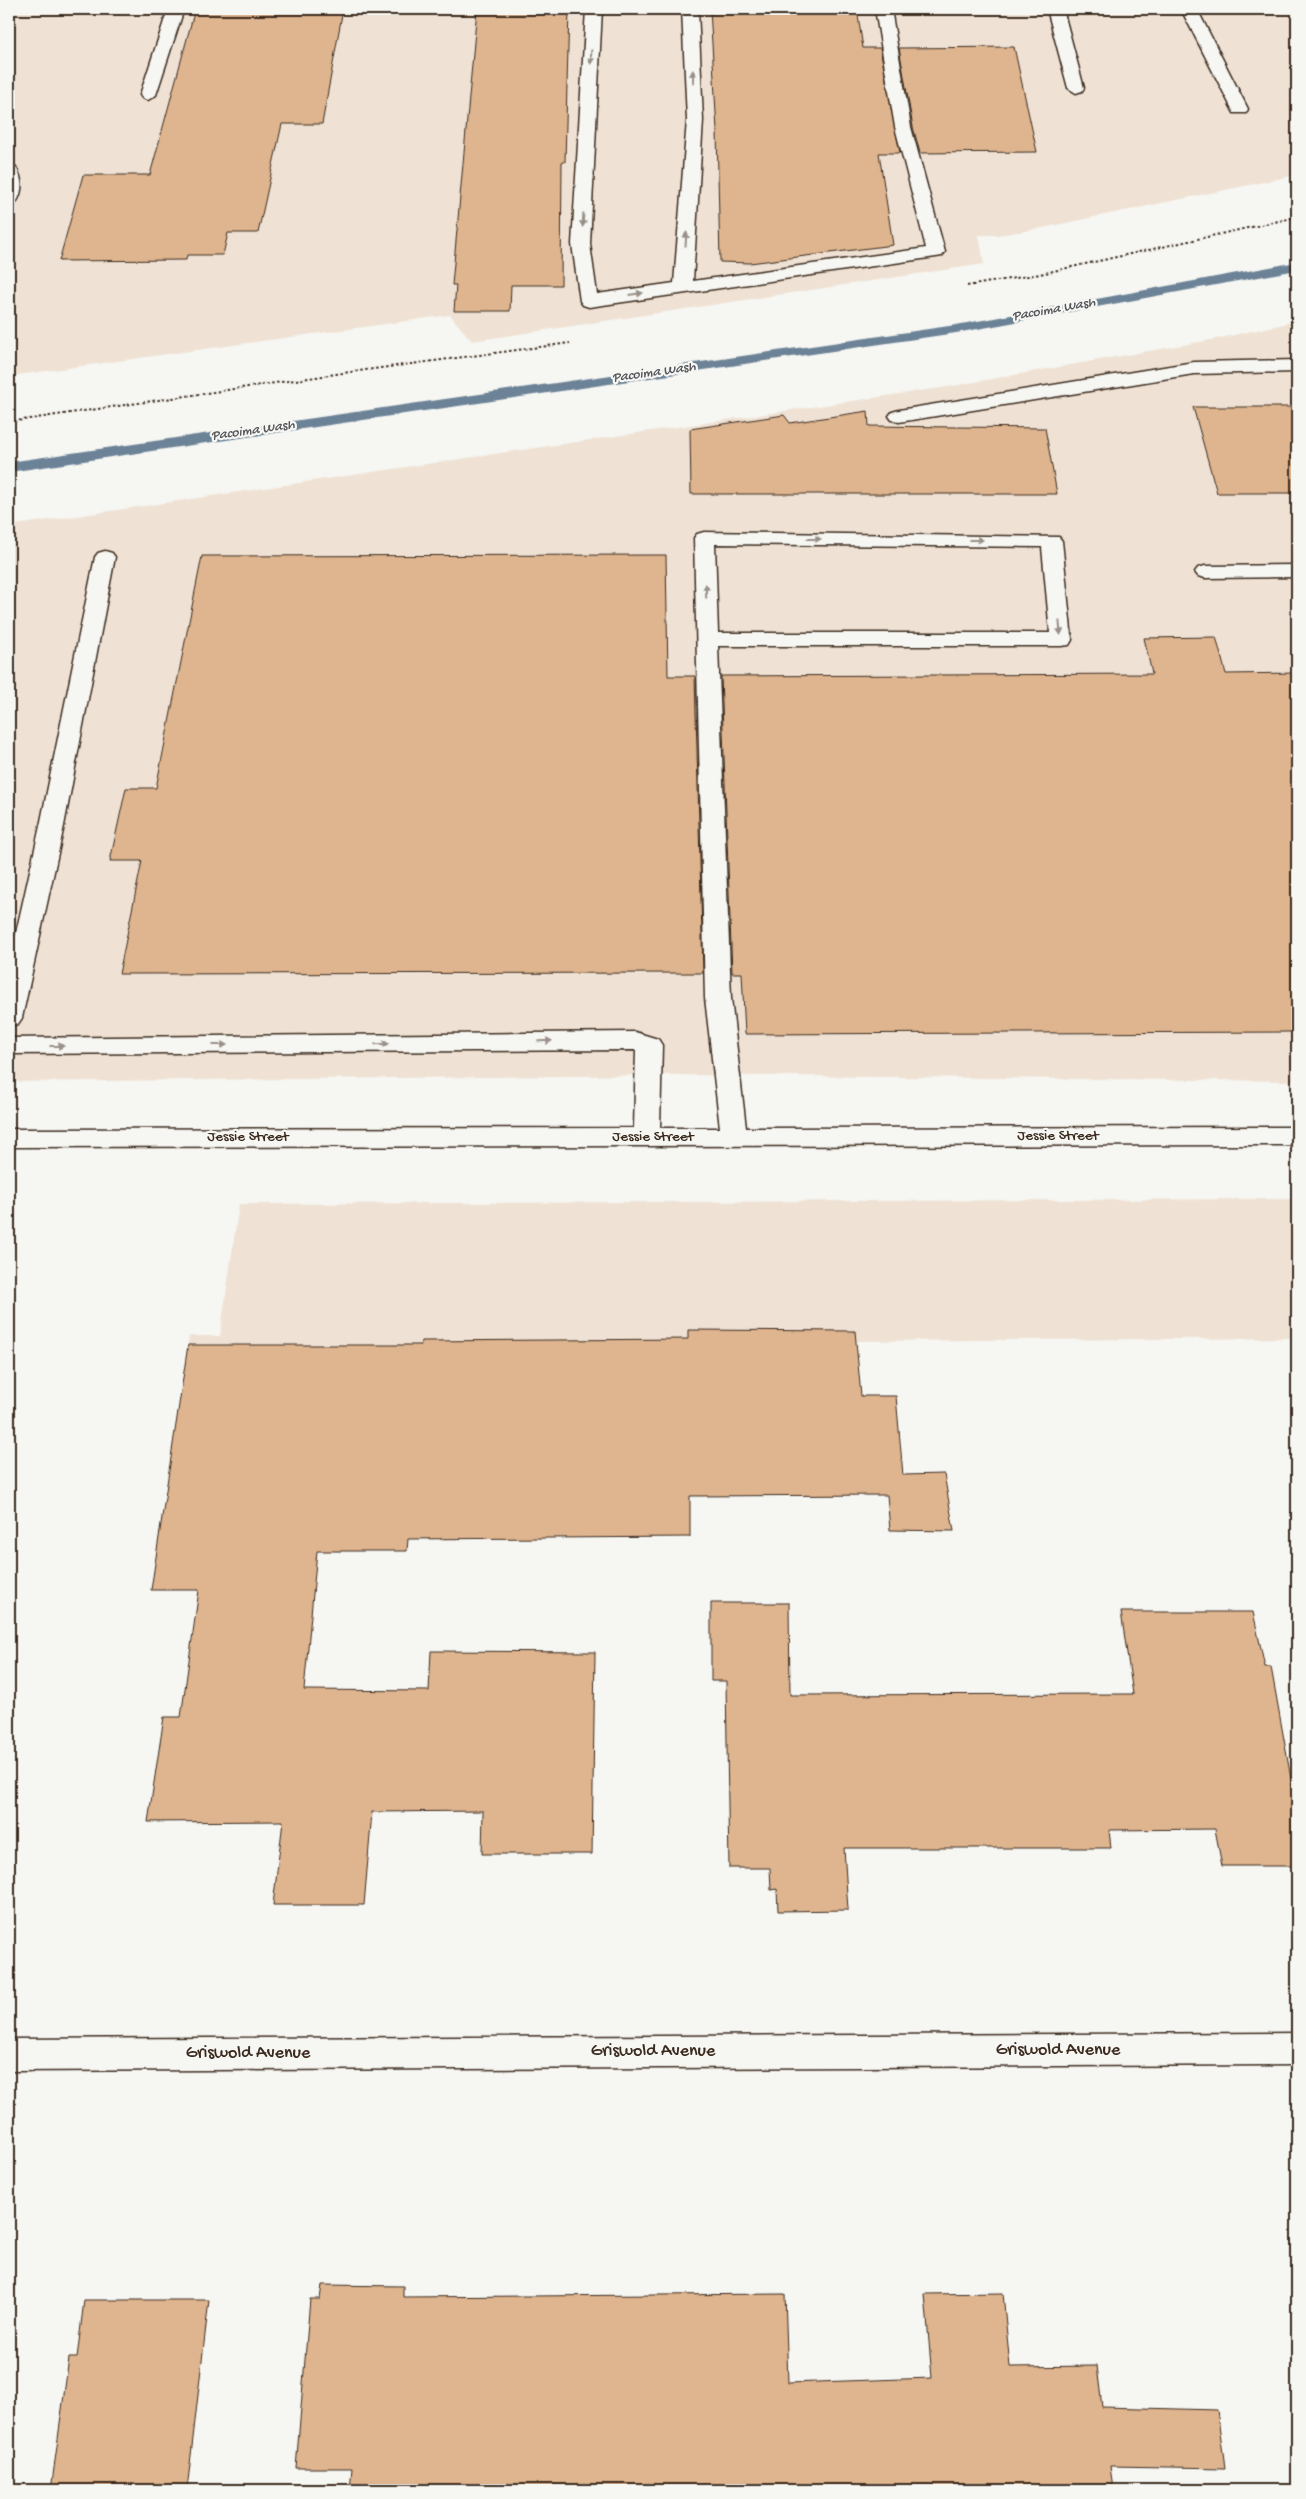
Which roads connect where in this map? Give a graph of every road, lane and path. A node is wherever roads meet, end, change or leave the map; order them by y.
1 (176, 9) edge
2 (594, 9) edge
3 (690, 9) edge
4 (883, 9) edge
5 (1055, 9) edge
6 (1189, 9) edge
7 (1076, 88) dead end
8 (148, 95) dead end
9 (1240, 109) dead end
10 (9, 170) edge
11 (9, 200) edge
12 (683, 288) junction
13 (1297, 366) edge
14 (899, 416) dead end
15 (105, 557) dead end
16 (1297, 571) edge
17 (1205, 572) dead end
18 (707, 640) junction
19 (9, 1018) edge
20 (9, 1046) edge
21 (1297, 1136) edge
22 (647, 1137) junction
23 (734, 1137) junction
24 (9, 1138) edge
25 (1297, 2049) edge
26 (9, 2055) edge

1 - 8 street
2 -> 12 street
12 -> 3 street
4 - 12 street
5 - 7 street
6 - 9 street
10 - 11 street
13 - 14 street
15 - 19 street
16 - 17 street
18 -> 18 street
18 - 23 street
20 -> 22 street
21 - 23 street, Jessie Street
22 - 23 street, Jessie Street
22 - 24 street, Jessie Street
25 - 26 street, Griswold Avenue

